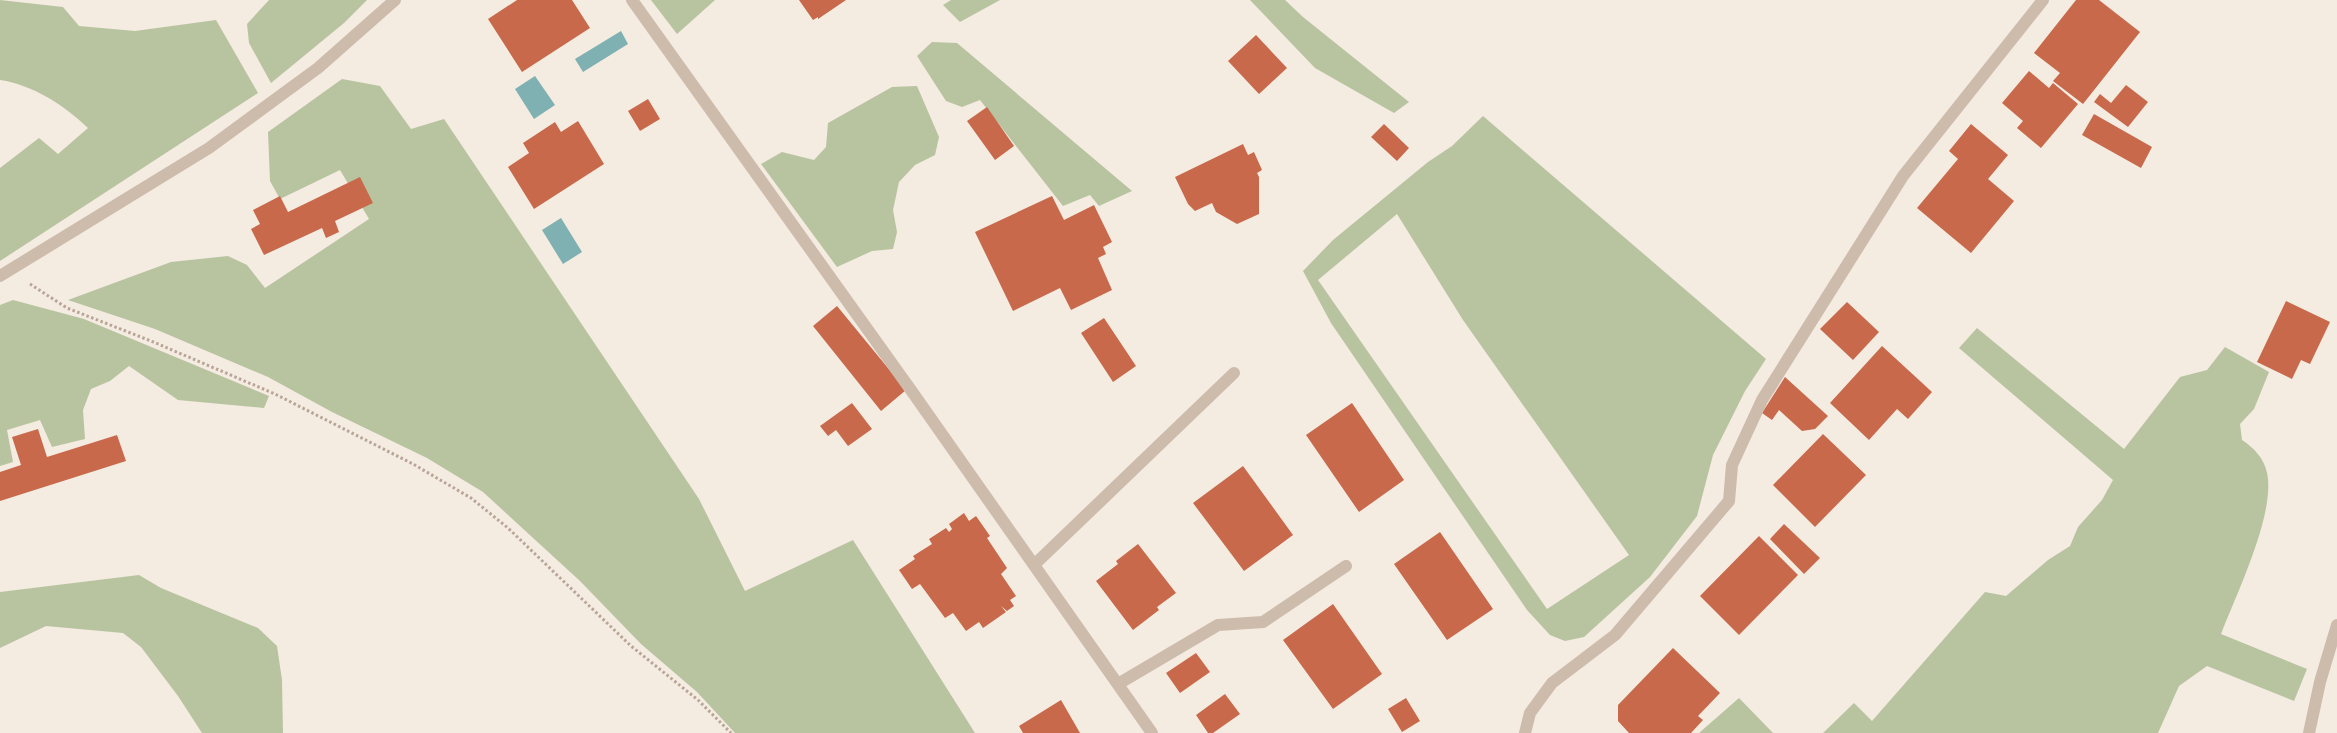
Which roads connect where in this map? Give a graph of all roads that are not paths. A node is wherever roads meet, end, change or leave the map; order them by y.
1 (395, 0) edge
2 (632, 0) edge
3 (2043, 0) edge
4 (4, 273) edge
5 (1234, 373) dead end
6 (1034, 565) junction
7 (1346, 566) dead end
8 (2337, 624) edge
9 (1118, 684) junction
10 (1152, 733) edge
11 (1526, 733) edge
12 (2309, 733) edge

1 - 4 street
2 - 6 street
3 - 11 street
5 - 6 street
6 - 9 street
7 - 9 street
8 - 12 street
9 - 10 street

